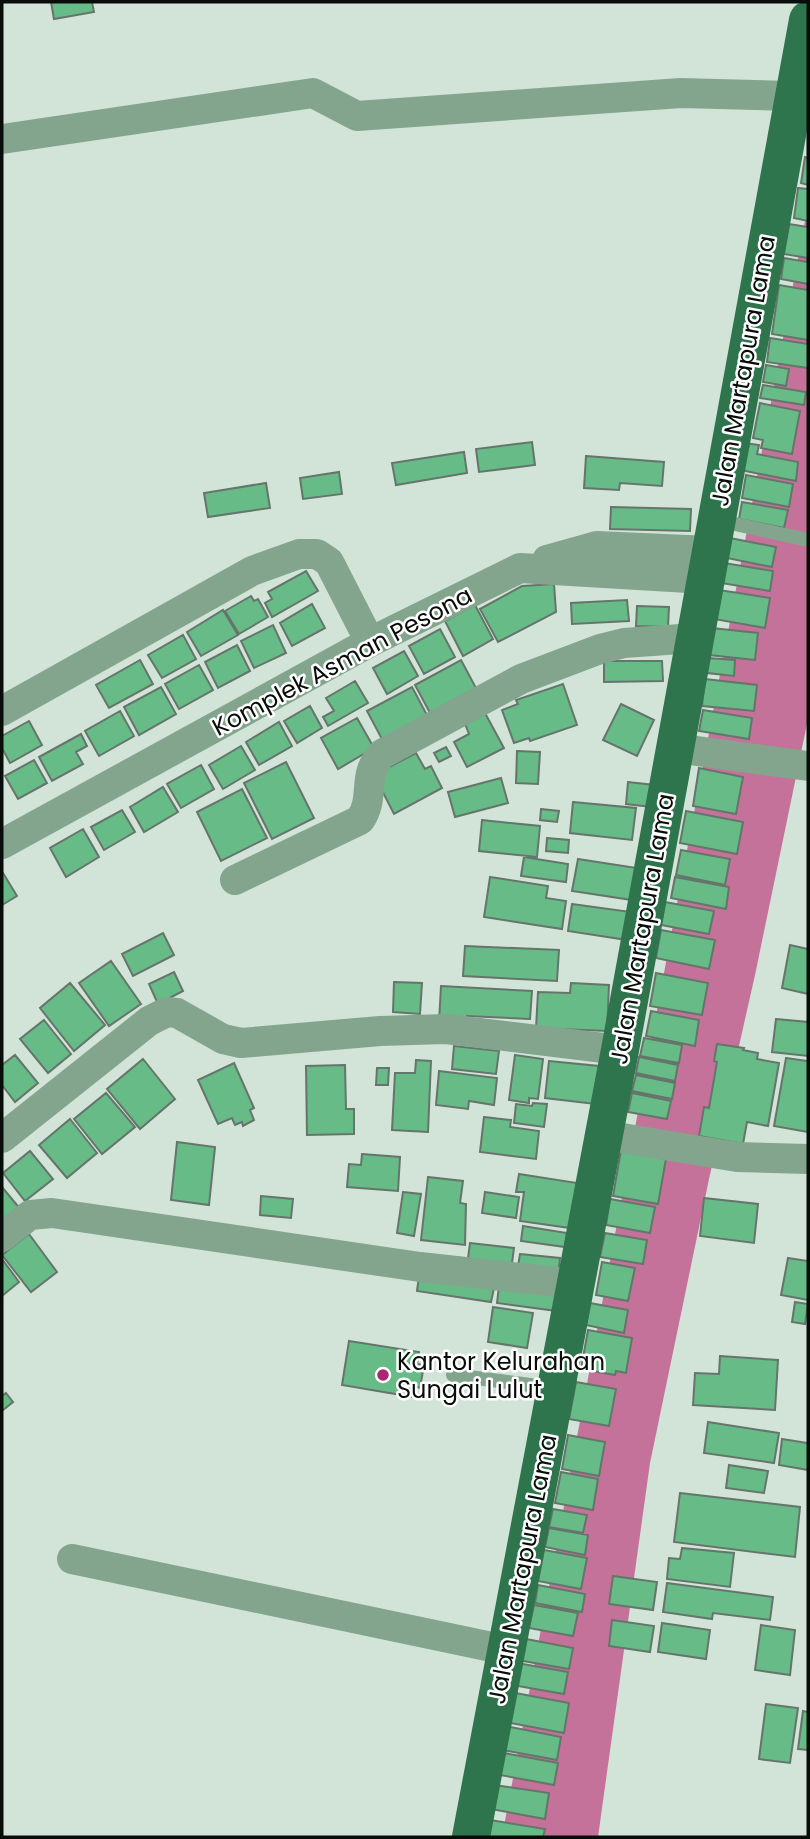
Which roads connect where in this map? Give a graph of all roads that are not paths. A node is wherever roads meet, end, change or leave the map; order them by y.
1 (808, 29) edge
2 (794, 96) junction
3 (2, 139) edge
4 (808, 540) edge
5 (717, 544) junction
6 (695, 638) junction
7 (370, 642) junction
8 (2, 711) edge
9 (683, 749) junction
10 (808, 766) edge
11 (2, 844) edge
12 (235, 880) dead end
13 (620, 1050) junction
14 (614, 1136) junction
15 (2, 1138) edge
16 (808, 1160) edge
17 (2, 1237) edge
18 (575, 1284) junction
19 (453, 1375) dead end
20 (556, 1388) junction
21 (72, 1559) dead end
22 (506, 1650) junction
23 (471, 1837) edge

1 - 2 main road, Jalan Martapura Lama
2 - 3 street
2 - 5 main road, Jalan Martapura Lama
4 - 5 lane
5 - 6 main road, Jalan Martapura Lama
5 - 7 street, Komplek Asman Pesona
6 - 9 main road, Jalan Martapura Lama
6 - 12 street
7 - 8 street
7 - 11 street, Komplek Asman Pesona
9 - 10 street
9 - 13 main road, Jalan Martapura Lama
13 - 14 main road, Jalan Martapura Lama
13 - 15 street
14 - 16 street
14 - 18 main road, Jalan Martapura Lama
17 - 18 street
18 - 20 main road, Jalan Martapura Lama
19 - 20 lane
20 - 22 main road, Jalan Martapura Lama
21 - 22 street
22 - 23 main road, Jalan Martapura Lama

